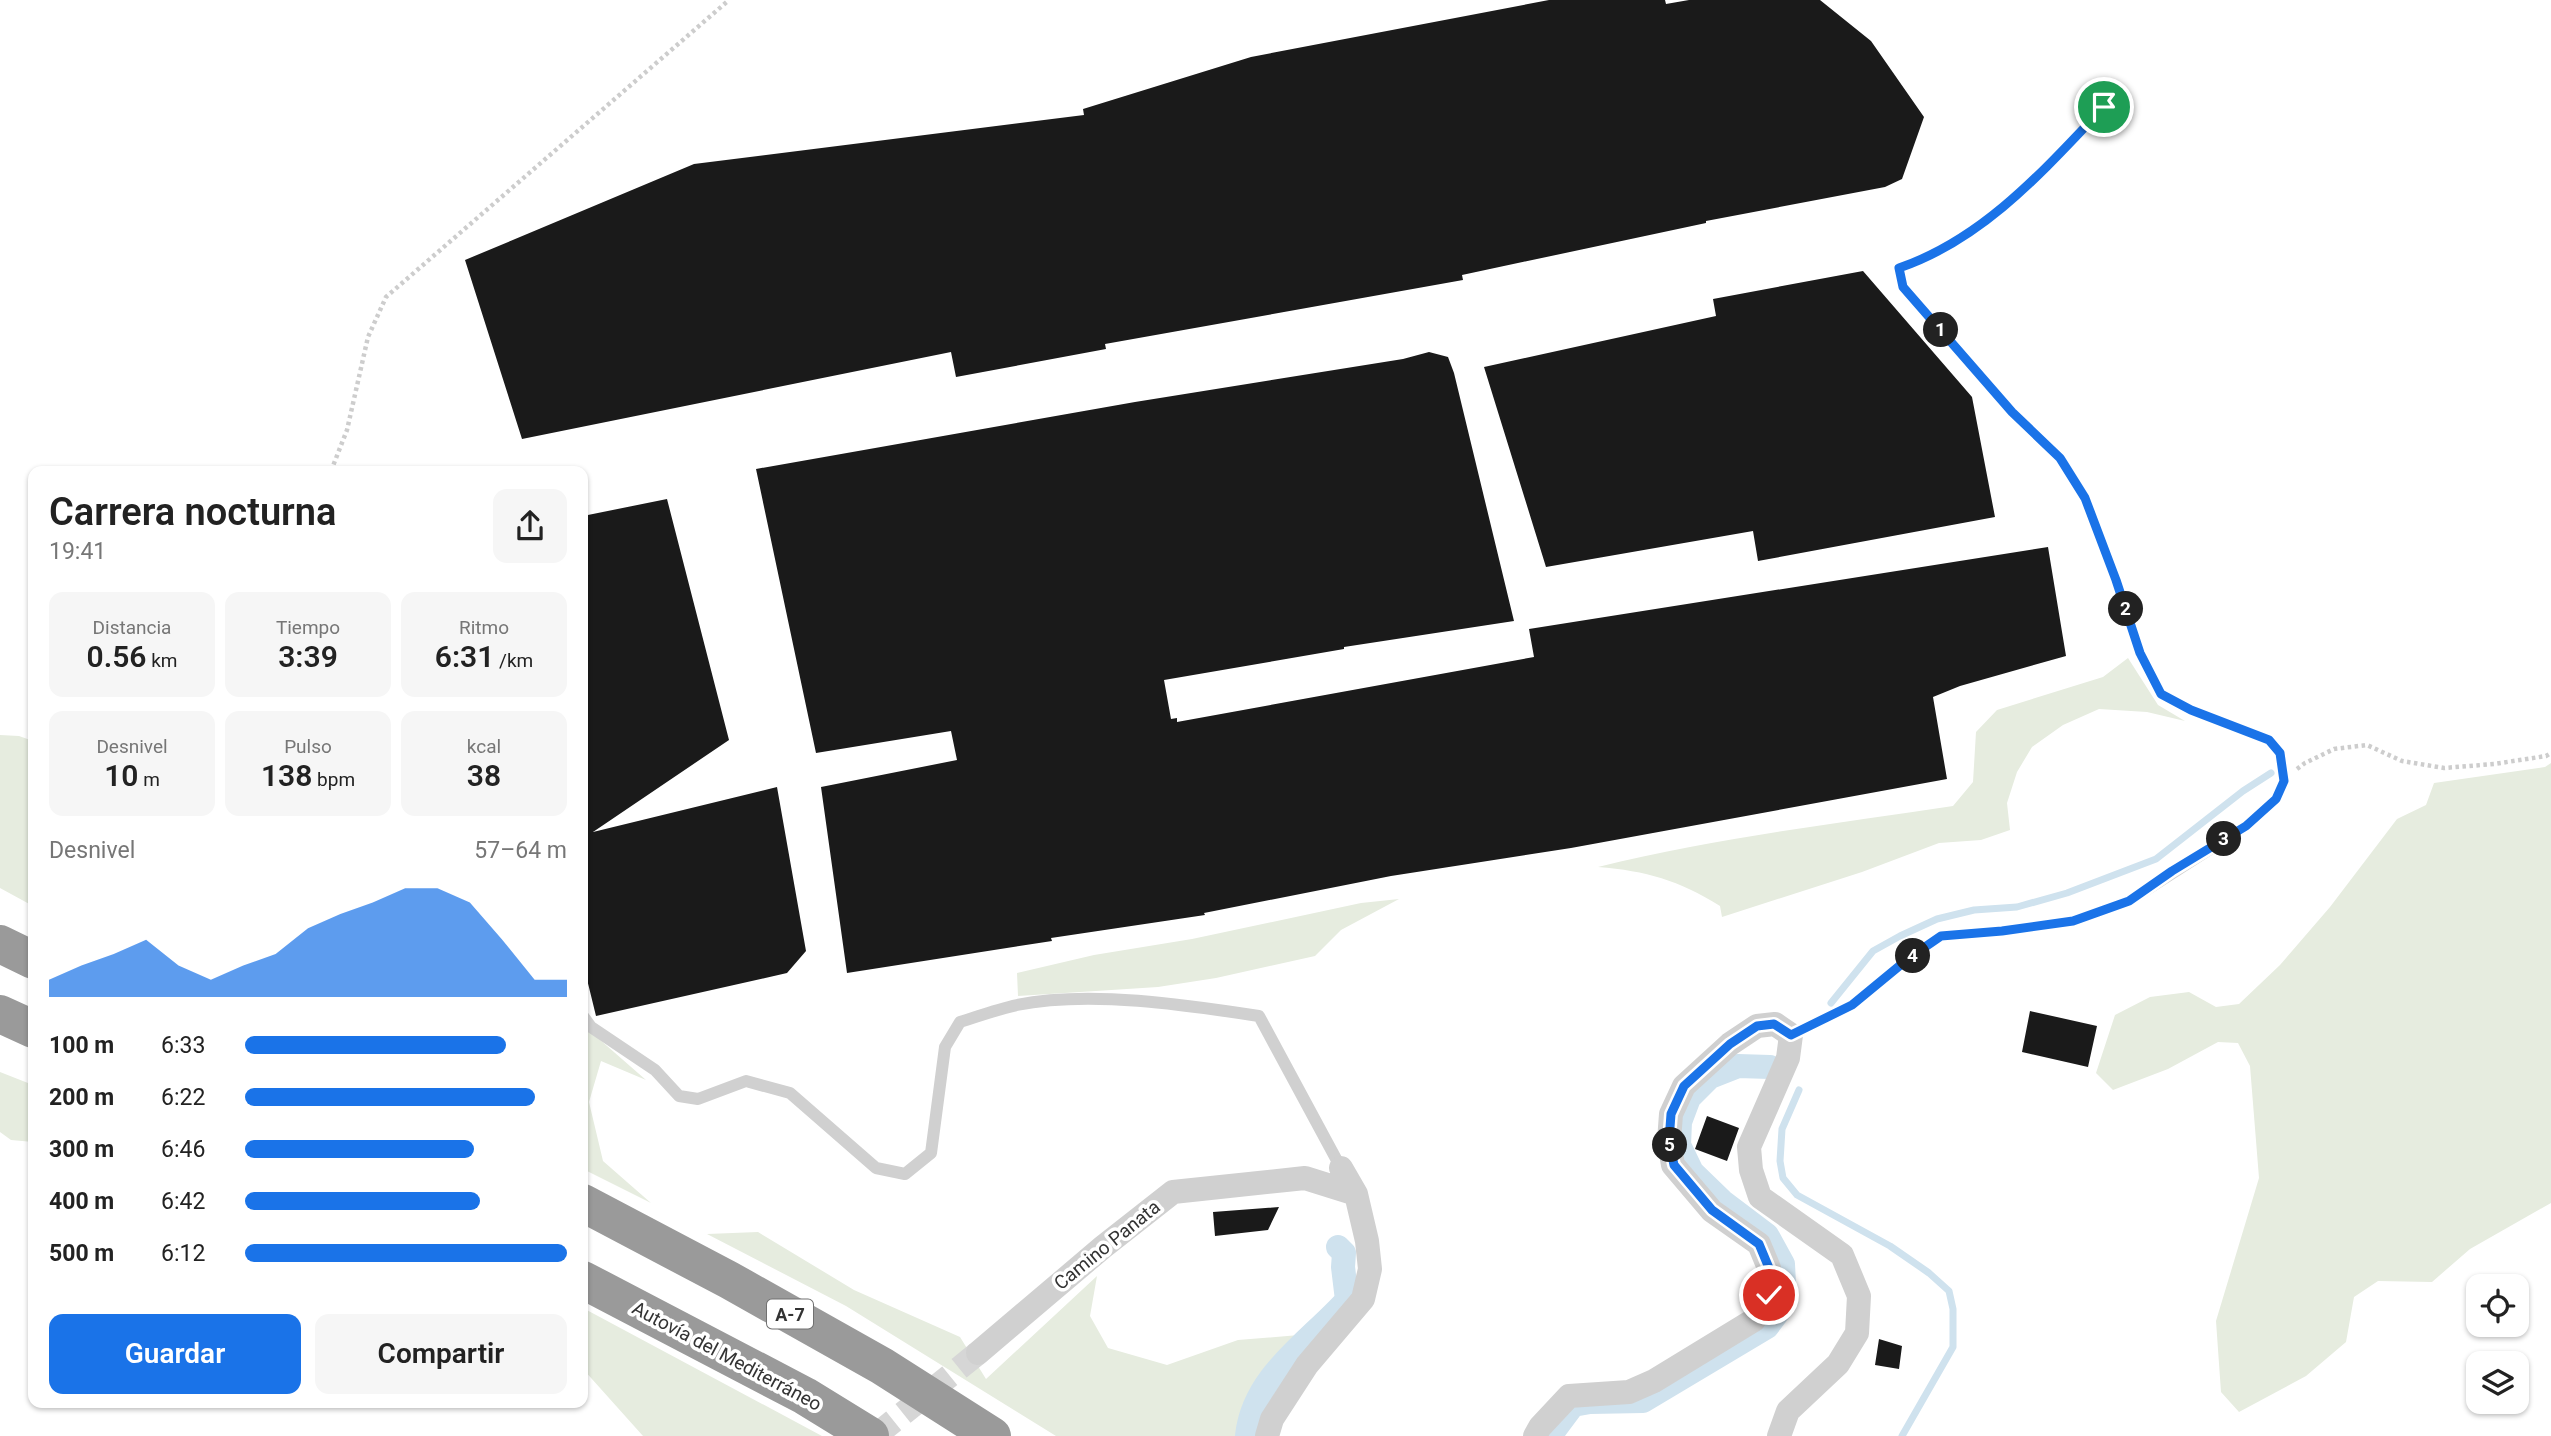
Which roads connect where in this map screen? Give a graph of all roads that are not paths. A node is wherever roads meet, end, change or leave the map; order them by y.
1 (2104, 107) dead end
2 (0, 944) edge
3 (28, 958) edge
4 (0, 1014) edge
5 (588, 1023) edge
6 (28, 1027) edge
7 (1791, 1035) junction
8 (1341, 1168) joint
9 (1356, 1194) junction
10 (588, 1206) edge
11 (588, 1283) edge
12 (978, 1353) tunnel mouth
13 (870, 1436) edge
14 (992, 1436) edge
15 (1267, 1436) edge
16 (1535, 1436) edge
17 (1779, 1436) edge

1 - 7 lane
2 - 3 highway
4 - 6 highway
5 - 8 lane
7 - 16 street
7 - 17 street
8 - 9 street
9 - 12 street, Camino Panata
9 - 15 street
10 - 14 highway, A-7
11 - 13 highway, Autovía del Mediterráneo

